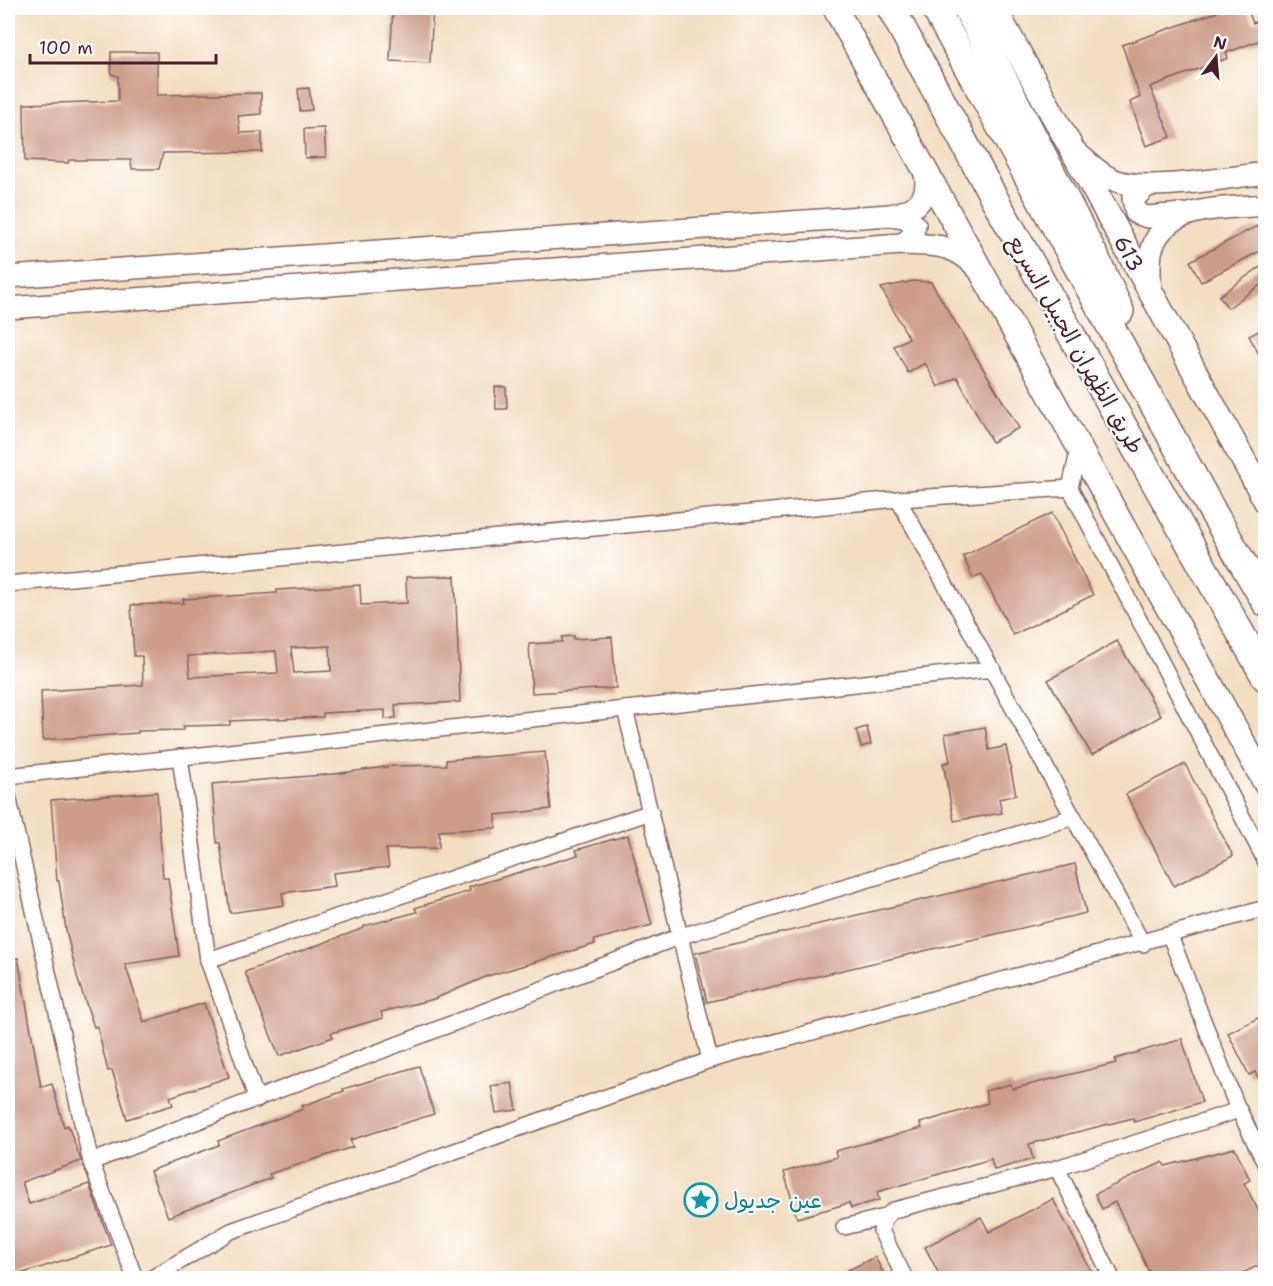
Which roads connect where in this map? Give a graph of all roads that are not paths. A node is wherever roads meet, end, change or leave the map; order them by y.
1 (835, 8) edge
2 (891, 8) edge
3 (935, 8) edge
4 (967, 8) edge
5 (994, 8) edge
6 (1074, 150) junction
7 (923, 164) junction
8 (1266, 173) edge
9 (1148, 185) junction
10 (1266, 205) edge
11 (1189, 213) junction
12 (890, 215) junction
13 (902, 244) junction
14 (8, 277) edge
15 (986, 277) junction
16 (1151, 296) junction
17 (8, 308) edge
18 (1079, 448) junction
19 (1070, 488) junction
20 (898, 499) junction
21 (1266, 501) edge
22 (1214, 514) junction
23 (8, 584) edge
24 (1266, 603) edge
25 (993, 669) junction
26 (1266, 678) edge
27 (625, 709) junction
28 (180, 757) junction
29 (8, 776) edge
30 (1266, 784) edge
31 (8, 796) edge
32 (651, 812) junction
33 (1074, 817) junction
34 (1266, 862) edge
35 (1266, 908) edge
36 (1170, 936) junction
37 (678, 937) junction
38 (1143, 944) junction
39 (208, 960) junction
40 (710, 1060) junction
41 (257, 1100) junction
42 (1239, 1110) junction
43 (91, 1162) junction
44 (1266, 1166) edge
45 (1057, 1168) junction
46 (885, 1217) junction
47 (844, 1227) dead end
48 (135, 1278) edge
49 (152, 1278) edge
50 (905, 1278) edge
51 (1112, 1278) edge

1 - 7 main road
2 - 26 highway, طريق الظهران الجبيل السريع
3 - 22 highway, طريق الظهران الجبيل السريع
4 - 22 highway
5 - 6 main road, 613
6 - 9 street
6 - 16 main road, 613
7 - 12 street
7 - 15 main road
8 - 9 street
9 - 11 street
10 - 11 street
11 - 16 street
12 - 13 street
12 - 14 street
13 - 15 street
13 - 17 street
15 - 18 main road
16 - 21 main road, 613
18 - 19 street
18 - 30 main road
19 - 20 street
19 - 34 street
20 - 23 street
20 - 25 street
22 - 24 highway, طريق الظهران الجبيل السريع
25 - 27 street
25 - 33 street
27 - 28 street
27 - 32 street
28 - 29 street
28 - 39 street
31 - 43 street
32 - 37 street
32 - 39 street
33 - 37 street
33 - 38 street
35 - 36 street
36 - 38 street
36 - 42 street
37 - 40 street
37 - 41 street
38 - 40 street
39 - 41 street
40 - 49 street
41 - 43 street
42 - 44 street
42 - 45 street
43 - 48 street
45 - 46 street
45 - 51 street
46 - 47 street
46 - 50 street

